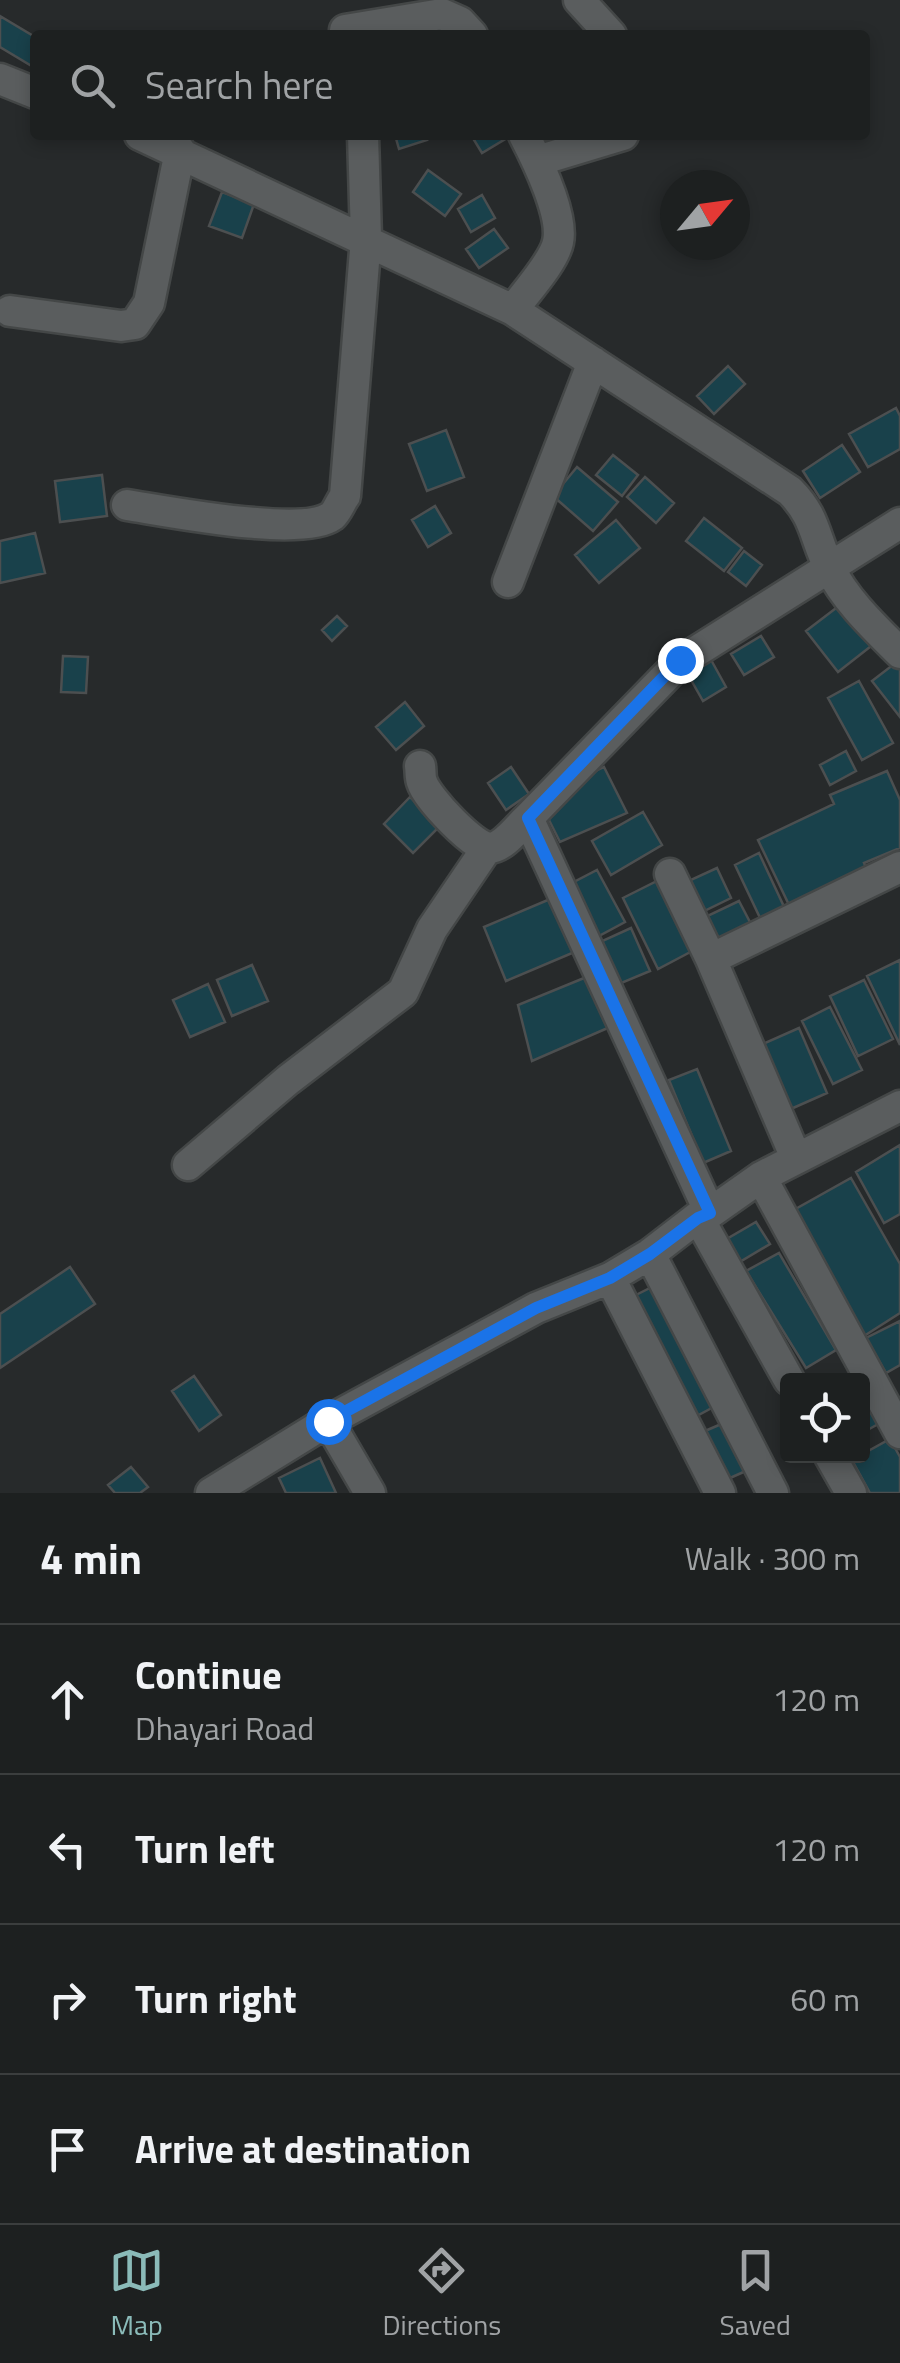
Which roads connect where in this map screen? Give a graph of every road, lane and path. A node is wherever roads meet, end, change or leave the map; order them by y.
1 (579, 0) edge
2 (344, 22) edge
3 (467, 30) edge
4 (607, 30) edge
5 (0, 79) edge
6 (30, 91) edge
7 (152, 140) edge
8 (363, 140) edge
9 (587, 140) edge
10 (531, 148) edge
11 (180, 151) junction
12 (366, 238) junction
13 (513, 310) junction
14 (10, 311) dead end
15 (593, 362) junction
16 (127, 504) dead end
17 (900, 523) edge
18 (829, 568) junction
19 (508, 582) dead end
20 (900, 653) edge
21 (420, 766) dead end
22 (528, 818) junction
23 (487, 848) junction
24 (900, 868) edge
25 (670, 874) dead end
26 (711, 959) junction
27 (900, 1106) edge
28 (796, 1158) junction
29 (188, 1166) dead end
30 (761, 1176) junction
31 (704, 1215) junction
32 (650, 1254) junction
33 (610, 1278) junction
34 (784, 1373) edge
35 (328, 1421) junction
36 (900, 1432) edge
37 (834, 1463) edge
38 (256, 1480) edge
39 (211, 1493) edge
40 (370, 1493) edge
41 (720, 1493) edge
42 (773, 1493) edge
43 (851, 1493) edge

1 - 4 street
2 - 3 street
5 - 6 street
7 - 11 street
8 - 12 street
9 - 10 street
10 - 13 street
11 - 12 street
11 - 14 street
12 - 13 street
12 - 16 street
13 - 15 street
15 - 18 street
15 - 19 street
17 - 18 street
18 - 20 street
18 - 22 street
21 - 23 street
22 - 23 street
22 - 31 street
23 - 29 street
24 - 26 street
25 - 26 street
26 - 28 street
27 - 28 street
28 - 30 street
30 - 31 street
30 - 36 street
31 - 32 street
31 - 34 street
32 - 33 street
32 - 42 street
33 - 35 street
33 - 41 street
35 - 38 street
35 - 40 street
37 - 43 street
38 - 39 street

